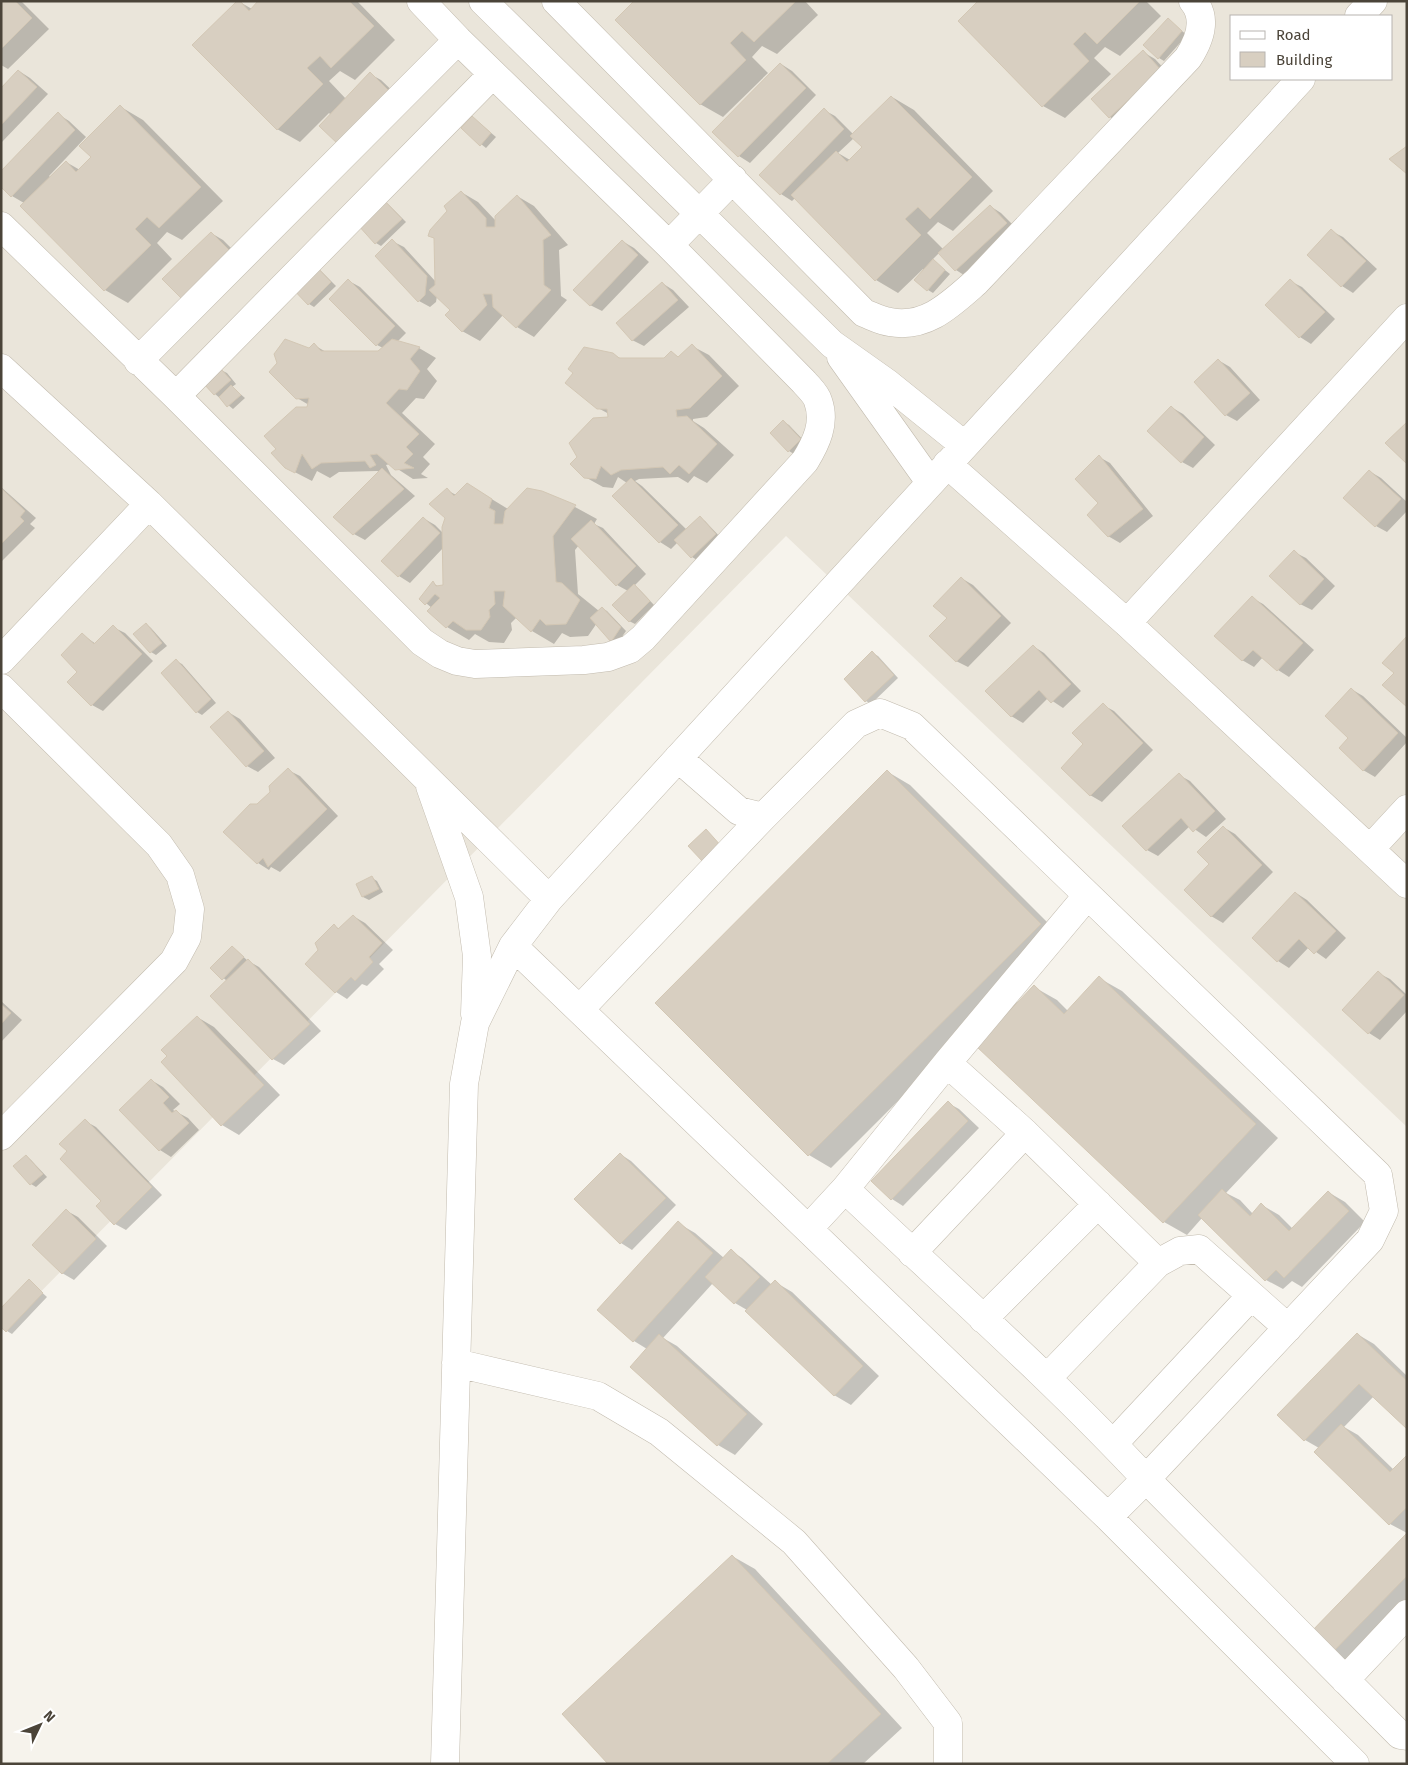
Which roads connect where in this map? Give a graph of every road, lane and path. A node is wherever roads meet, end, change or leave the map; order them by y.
1 (421, 1) edge
2 (483, 1) edge
3 (1193, 1) edge
4 (1373, 1) edge
5 (562, 3) edge
6 (1360, 15) edge
7 (458, 40) junction
8 (493, 74) junction
9 (1300, 80) edge
10 (733, 179) junction
11 (700, 214) junction
12 (1, 226) edge
13 (669, 245) junction
14 (1407, 318) edge
15 (832, 344) junction
16 (138, 360) junction
17 (1, 368) edge
18 (176, 396) junction
19 (947, 464) junction
20 (149, 504) junction
21 (1127, 623) junction
22 (1, 660) edge
23 (1, 688) edge
24 (678, 758) junction
25 (428, 780) junction
26 (1407, 809) edge
27 (763, 817) junction
28 (1370, 849) junction
29 (1407, 884) edge
30 (1087, 896) junction
31 (549, 899) junction
32 (513, 946) junction
33 (580, 1009) junction
34 (475, 1023) junction
35 (948, 1063) junction
36 (1025, 1133) junction
37 (1, 1136) edge
38 (845, 1189) junction
39 (1098, 1204) junction
40 (808, 1229) junction
41 (912, 1252) junction
42 (1158, 1263) junction
43 (1251, 1296) junction
44 (983, 1319) junction
45 (1288, 1328) junction
46 (456, 1363) junction
47 (1046, 1378) junction
48 (1113, 1444) junction
49 (1146, 1479) junction
50 (1108, 1517) junction
51 (1407, 1614) edge
52 (1345, 1680) junction
53 (1407, 1736) edge
54 (445, 1764) edge
55 (948, 1764) edge
56 (1355, 1764) edge

1 - 7 street
2 - 11 street
3 - 10 street
4 - 6 street
5 - 10 street
7 - 8 street
7 - 16 street
8 - 13 street
8 - 18 street
9 - 19 street
10 - 11 street
11 - 13 street
11 - 15 street
12 - 16 street
13 - 18 street
14 - 21 street
15 - 19 street
15 - 19 street
16 - 18 street
17 - 20 street
19 - 21 street
19 - 24 street
20 - 22 street
20 - 25 street
21 - 28 street
23 - 37 street
24 - 27 street
24 - 31 street
25 - 31 street
25 - 34 street
26 - 28 street
27 - 30 street
27 - 33 street
28 - 29 street
30 - 35 street
30 - 45 street
31 - 32 street
32 - 33 street
32 - 34 street
33 - 40 street
34 - 46 street
35 - 36 street
35 - 38 street
36 - 39 street
36 - 41 street
38 - 40 street
38 - 41 street
39 - 42 street
39 - 44 street
40 - 50 street
41 - 44 street
42 - 43 street
42 - 47 street
43 - 45 street
43 - 48 street
44 - 47 street
45 - 49 street
46 - 54 street
46 - 55 street
47 - 48 street
48 - 49 street
49 - 50 street
49 - 52 street
50 - 56 street
51 - 52 street
52 - 53 street

